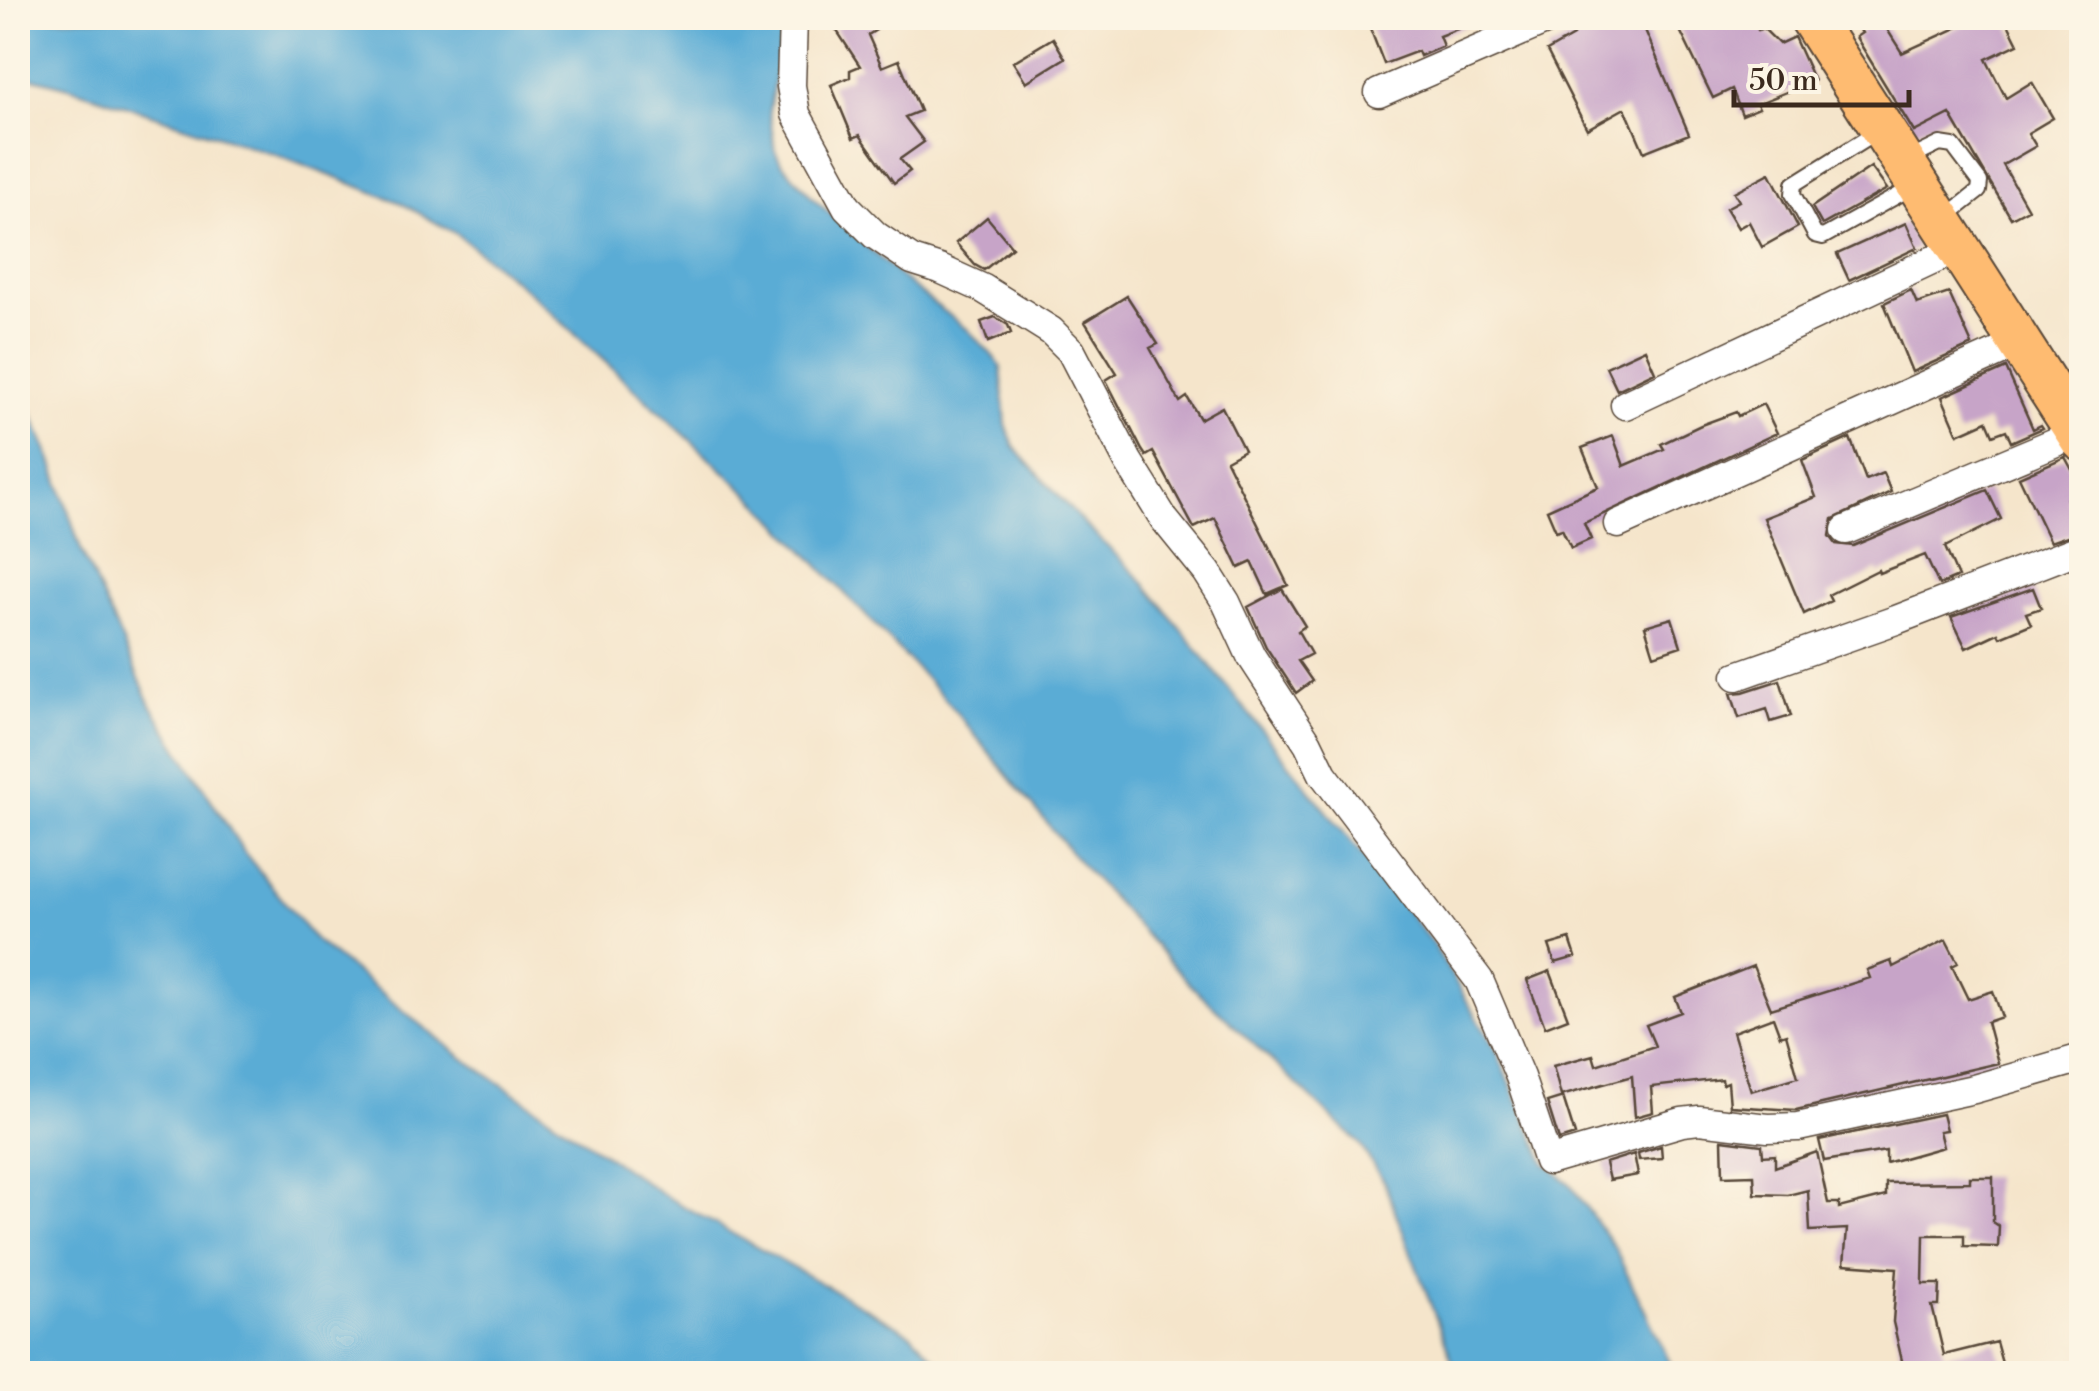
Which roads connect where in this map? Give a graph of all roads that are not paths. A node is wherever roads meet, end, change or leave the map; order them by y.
1 (1552, 18) edge
2 (1811, 18) edge
3 (797, 20) edge
4 (1379, 93) dead end
5 (1901, 158) junction
6 (1950, 234) junction
7 (2020, 342) junction
8 (2066, 385) edge
9 (1625, 406) dead end
10 (2080, 437) edge
11 (1618, 524) dead end
12 (1846, 530) dead end
13 (2082, 548) edge
14 (1736, 676) dead end
15 (2082, 1058) edge

1 - 4 street
2 - 5 main road
3 - 15 street
5 - 5 lane
5 - 6 main road
6 - 7 main road
6 - 9 street
7 - 8 main road
7 - 11 street
8 - 10 main road
10 - 12 street
13 - 14 street

